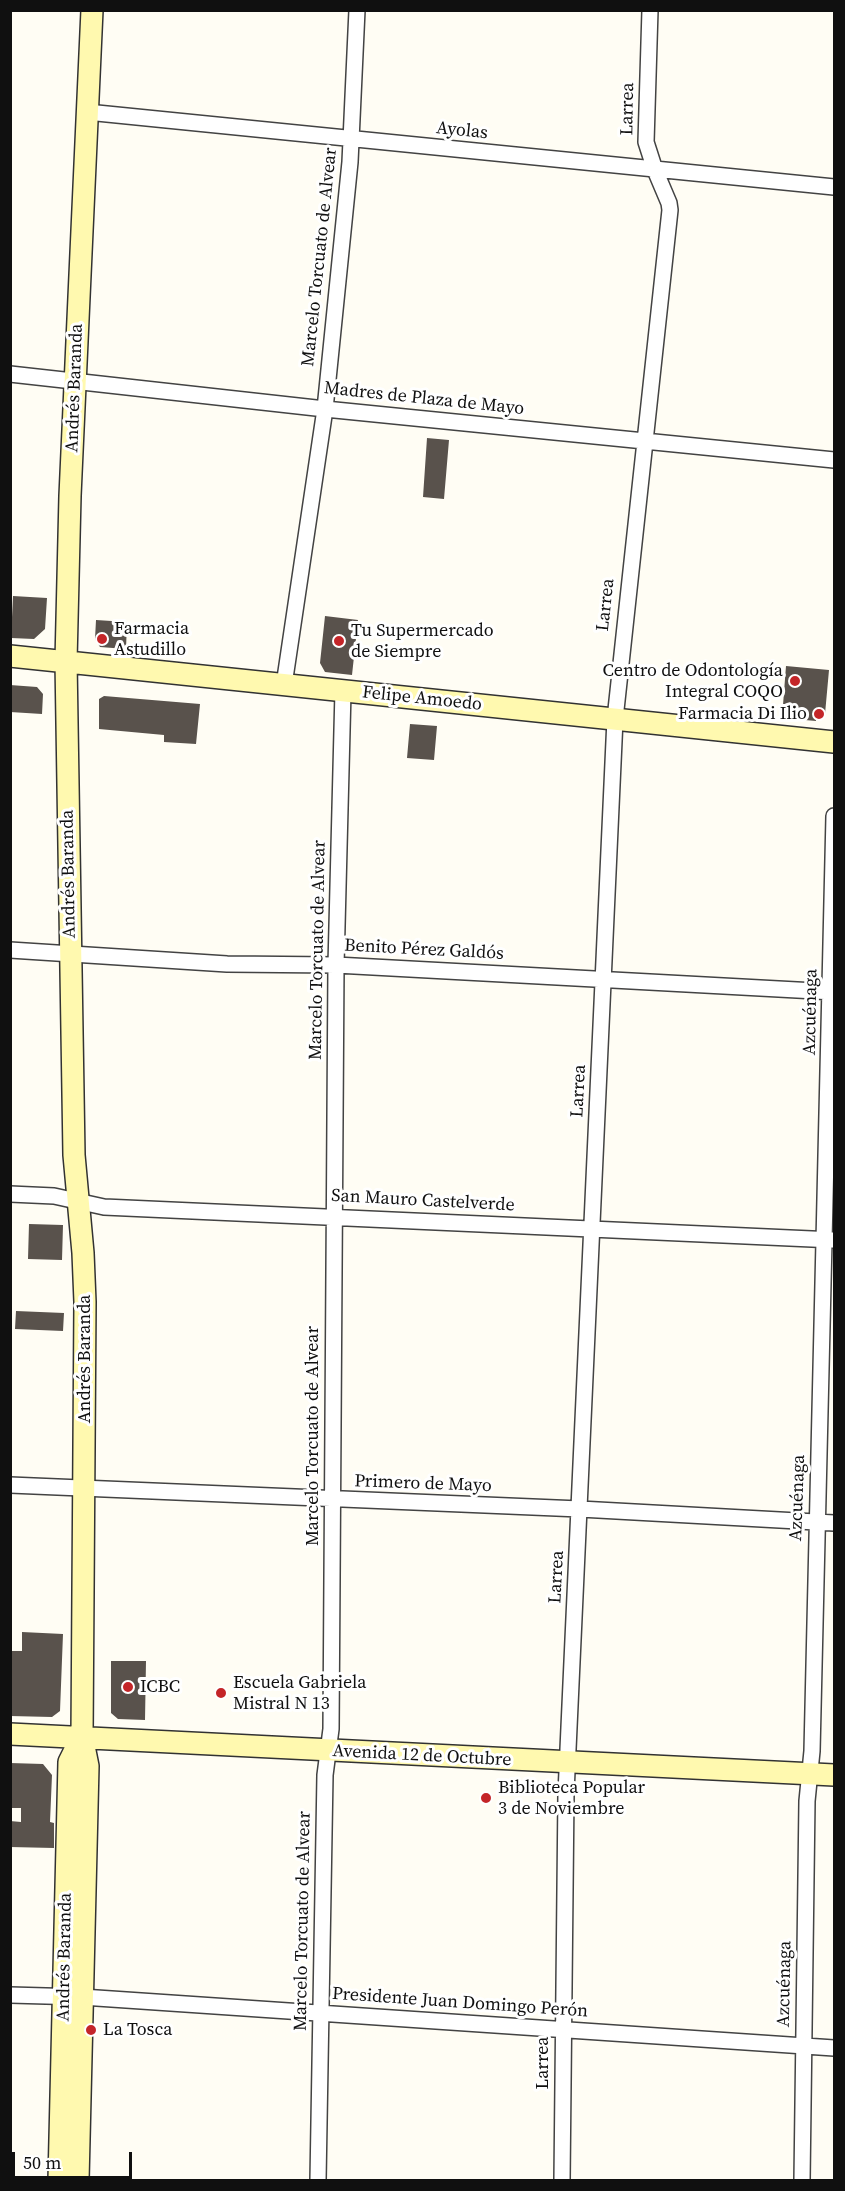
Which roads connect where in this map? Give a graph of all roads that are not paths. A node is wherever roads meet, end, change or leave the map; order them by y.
1 (92, 10) edge
2 (357, 10) edge
3 (650, 10) edge
4 (87, 112) junction
5 (351, 139) junction
6 (655, 170) junction
7 (834, 187) edge
8 (10, 374) edge
9 (75, 380) junction
10 (325, 409) junction
11 (644, 441) junction
12 (834, 460) edge
13 (10, 656) edge
14 (66, 661) junction
15 (284, 685) junction
16 (343, 692) junction
17 (615, 719) junction
18 (834, 742) edge
19 (834, 816) edge
20 (10, 950) edge
21 (70, 953) junction
22 (336, 965) junction
23 (604, 979) junction
24 (833, 992) edge
25 (10, 1194) edge
26 (77, 1201) junction
27 (334, 1216) junction
28 (592, 1229) junction
29 (830, 1239) edge
30 (10, 1485) edge
31 (85, 1488) junction
32 (333, 1500) junction
33 (580, 1509) junction
34 (816, 1523) junction
35 (834, 1523) edge
36 (10, 1734) edge
37 (82, 1737) junction
38 (328, 1751) junction
39 (567, 1763) junction
40 (810, 1774) junction
41 (834, 1775) edge
42 (10, 1995) edge
43 (73, 1997) junction
44 (321, 2013) junction
45 (563, 2029) junction
46 (804, 2046) junction
47 (834, 2048) edge
48 (59, 2181) edge
49 (78, 2181) edge
50 (318, 2181) edge
51 (562, 2181) edge
52 (802, 2181) edge

1 - 4 main road, Andrés Baranda
2 - 5 street, Marcelo Torcuato de Alvear
3 - 6 street, Larrea
4 - 5 street, Ayolas
4 - 9 main road, Andrés Baranda
5 - 6 street, Ayolas
5 - 10 street, Marcelo Torcuato de Alvear
6 - 7 street, Ayolas
6 - 11 street, Larrea
8 - 9 street, Madres de Plaza de Mayo
9 - 10 street, Madres de Plaza de Mayo
9 - 14 main road, Andrés Baranda
10 - 11 street, Madres de Plaza de Mayo
10 - 15 street, Marcelo Torcuato de Alvear
11 - 12 street, Madres de Plaza de Mayo
11 - 17 street, Larrea
13 - 14 main road, Felipe Amoedo
14 - 15 main road, Felipe Amoedo
14 - 21 main road, Andrés Baranda
15 - 16 main road, Felipe Amoedo
16 - 17 main road, Felipe Amoedo
16 - 22 street, Marcelo Torcuato de Alvear
17 - 18 main road, Felipe Amoedo
17 - 23 street, Larrea
19 - 24 street, Azcuénaga
20 - 21 street, Benito Pérez Galdós
21 - 22 street, Benito Pérez Galdós
21 - 26 main road, Andrés Baranda
22 - 23 street, Benito Pérez Galdós
22 - 27 street, Marcelo Torcuato de Alvear
23 - 24 street, Benito Pérez Galdós
23 - 28 street, Larrea
24 - 29 street, Azcuénaga
25 - 26 street, San Mauro Castelverde
26 - 27 street, San Mauro Castelverde
26 - 31 main road, Andrés Baranda
27 - 28 street, San Mauro Castelverde
27 - 32 street, Marcelo Torcuato de Alvear
28 - 29 street, San Mauro Castelverde
28 - 33 street, Larrea
29 - 34 street, Azcuénaga
30 - 31 street, Primero de Mayo
31 - 32 street, Primero de Mayo
31 - 37 main road, Andrés Baranda
32 - 33 street, Primero de Mayo
32 - 38 street, Marcelo Torcuato de Alvear
33 - 34 street, Primero de Mayo
33 - 39 street, Larrea
34 - 35 street, Primero de Mayo
34 - 40 street, Azcuénaga
36 - 37 main road, Avenida 12 de Octubre
37 - 38 main road, Avenida 12 de Octubre
37 - 43 main road, Andrés Baranda
38 - 39 main road, Avenida 12 de Octubre
38 - 44 street, Marcelo Torcuato de Alvear
39 - 40 main road, Avenida 12 de Octubre
39 - 45 street, Larrea
40 - 41 main road, Avenida 12 de Octubre
40 - 46 street, Azcuénaga
42 - 43 street, Presidente Juan Domingo Perón
43 - 44 street, Presidente Juan Domingo Perón
43 - 48 main road, Andrés Baranda
43 - 49 main road, Andrés Baranda
44 - 45 street, Presidente Juan Domingo Perón
44 - 50 street, Marcelo Torcuato de Alvear
45 - 46 street, Presidente Juan Domingo Perón
45 - 51 street, Larrea
46 - 47 street, Presidente Juan Domingo Perón
46 - 52 street, Azcuénaga

